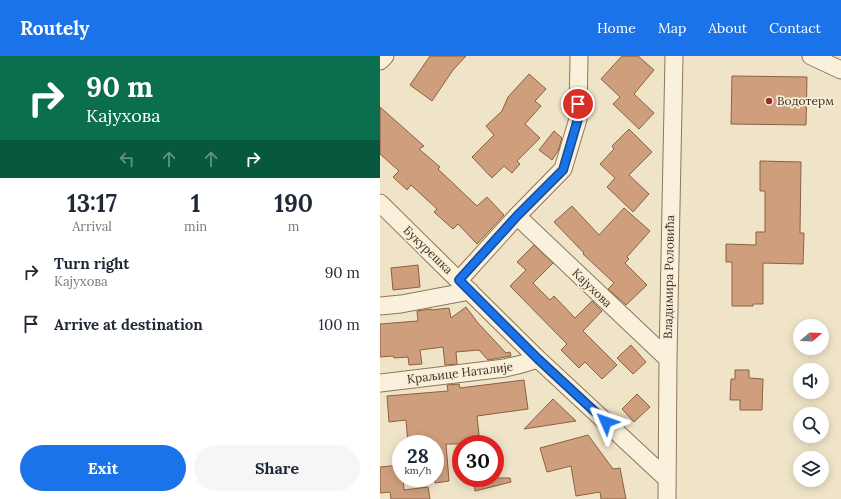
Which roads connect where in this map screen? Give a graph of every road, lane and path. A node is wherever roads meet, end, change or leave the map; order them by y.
1 (385, 56) edge
2 (579, 56) edge
3 (674, 56) edge
4 (814, 57) edge
5 (380, 61) edge
6 (841, 70) edge
7 (380, 203) edge
8 (517, 216) junction
9 (464, 286) junction
10 (380, 306) edge
11 (538, 359) junction
12 (668, 360) junction
13 (380, 383) edge
14 (667, 479) junction
15 (667, 499) edge

1 - 5 street
2 - 8 street
3 - 12 street, Владимира Роловића
4 - 6 street
7 - 9 street, Букурешка
8 - 9 street
8 - 12 street, Кајухова
9 - 10 street
9 - 11 street, Букурешка
11 - 13 street, Краљице Наталије
11 - 14 street, Букурешка
12 - 14 street, Владимира Роловића
14 - 15 street, Владимира Роловића

